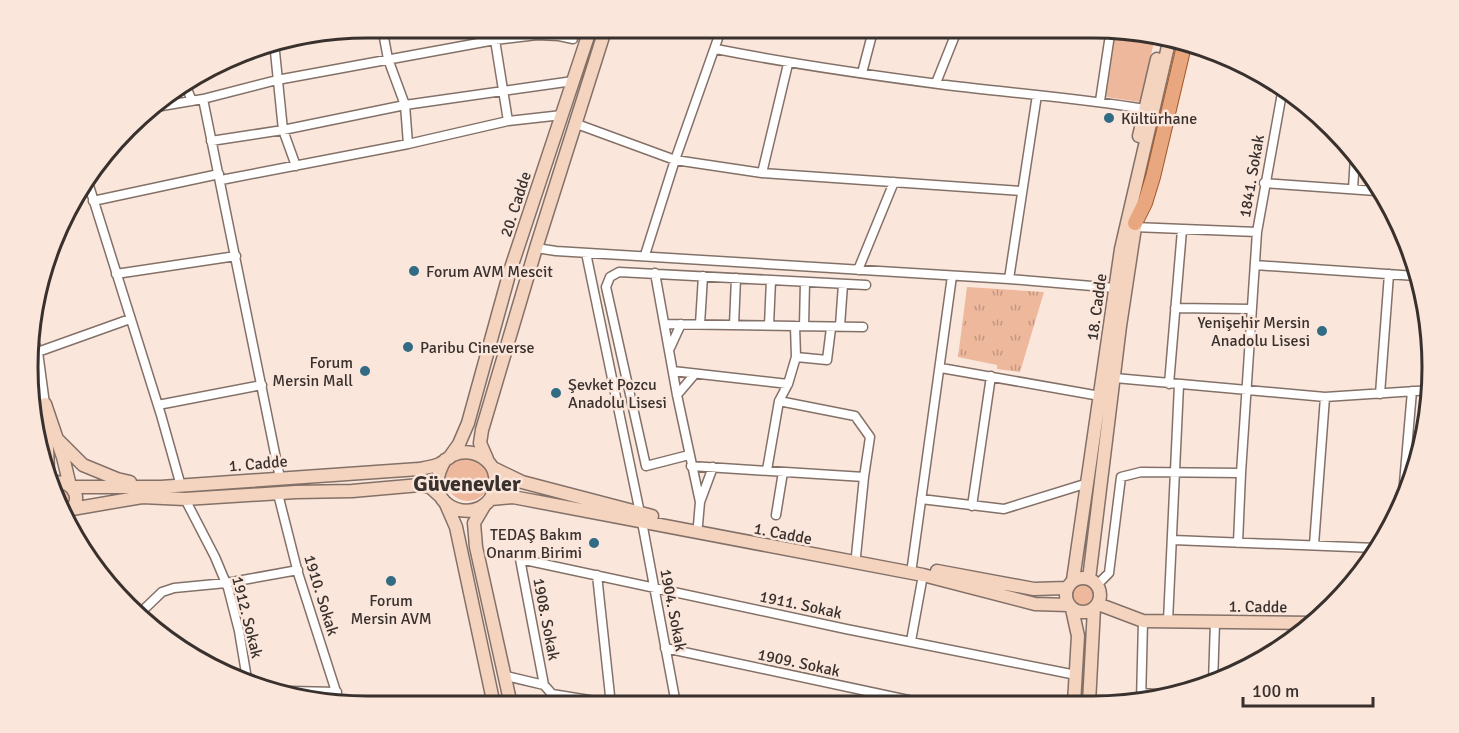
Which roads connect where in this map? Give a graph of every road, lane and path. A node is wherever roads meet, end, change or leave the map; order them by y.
1 (384, 38) edge
2 (512, 38) edge
3 (568, 38) edge
4 (587, 38) edge
5 (602, 38) edge
6 (719, 38) edge
7 (871, 38) edge
8 (954, 38) edge
9 (1109, 38) edge
10 (573, 39) dead end
11 (495, 40) junction
12 (1160, 45) edge
13 (1168, 47) edge
14 (1176, 48) edge
15 (716, 49) junction
16 (1183, 50) edge
17 (275, 51) edge
18 (388, 59) junction
19 (788, 64) junction
20 (862, 73) junction
21 (277, 80) junction
22 (573, 81) junction
23 (936, 83) junction
24 (503, 90) junction
25 (188, 91) edge
26 (1037, 94) junction
27 (1281, 97) edge
28 (203, 99) junction
29 (192, 101) junction
30 (1100, 101) junction
31 (166, 105) edge
32 (405, 105) junction
33 (1145, 109) junction
34 (562, 116) junction
35 (508, 122) junction
36 (574, 123) junction
37 (282, 129) junction
38 (211, 141) junction
39 (408, 144) junction
40 (675, 160) junction
41 (296, 166) junction
42 (1354, 167) edge
43 (762, 173) junction
44 (220, 177) junction
45 (894, 182) junction
46 (1264, 183) junction
47 (90, 189) edge
48 (1353, 189) junction
49 (1370, 190) edge
50 (1021, 192) junction
51 (93, 201) junction
52 (1135, 225) junction
53 (1182, 230) junction
54 (1257, 232) junction
55 (536, 248) junction
56 (586, 253) junction
57 (645, 255) junction
58 (236, 256) junction
59 (1255, 265) junction
60 (858, 270) junction
61 (1118, 270) junction
62 (655, 273) junction
63 (116, 274) junction
64 (1389, 274) junction
65 (1408, 275) edge
66 (703, 276) junction
67 (952, 276) junction
68 (736, 278) junction
69 (1009, 279) junction
70 (771, 280) junction
71 (806, 282) junction
72 (843, 284) junction
73 (866, 285) dead end
74 (1115, 288) junction
75 (1175, 308) junction
76 (1252, 309) junction
77 (130, 319) junction
78 (665, 324) junction
79 (681, 324) junction
80 (700, 324) junction
81 (734, 325) junction
82 (769, 325) junction
83 (800, 326) junction
84 (835, 327) junction
85 (863, 327) dead end
86 (669, 348) junction
87 (38, 352) edge
88 (796, 357) junction
89 (38, 368) edge
90 (940, 368) junction
91 (674, 371) junction
92 (694, 375) junction
93 (991, 376) junction
94 (1115, 378) junction
95 (788, 384) junction
96 (1169, 384) junction
97 (262, 385) junction
98 (1179, 385) junction
99 (1247, 389) junction
100 (1412, 391) junction
101 (1421, 391) edge
102 (1380, 394) junction
103 (677, 395) junction
104 (1100, 396) junction
105 (1325, 397) junction
106 (779, 401) junction
107 (45, 404) junction
108 (158, 405) junction
109 (57, 439) junction
110 (47, 442) edge
111 (689, 455) junction
112 (447, 459) junction
113 (490, 464) junction
114 (691, 466) junction
115 (713, 467) junction
116 (1405, 467) edge
117 (767, 470) junction
118 (1175, 471) junction
119 (783, 472) junction
120 (1241, 473) junction
121 (864, 477) junction
122 (280, 478) junction
123 (59, 482) edge
124 (1088, 483) junction
125 (70, 486) junction
126 (181, 486) junction
127 (161, 487) junction
128 (278, 494) junction
129 (184, 499) junction
130 (921, 499) junction
131 (443, 500) junction
132 (487, 502) junction
133 (700, 502) junction
134 (972, 506) junction
135 (70, 510) edge
136 (72, 514) edge
137 (776, 515) dead end
138 (641, 518) junction
139 (698, 525) junction
140 (1173, 540) junction
141 (1238, 543) junction
142 (1314, 545) junction
143 (1367, 548) edge
144 (856, 556) junction
145 (520, 559) joint
146 (912, 567) junction
147 (298, 570) junction
148 (597, 574) junction
149 (923, 575) junction
150 (1093, 582) junction
151 (226, 583) junction
152 (1070, 584) junction
153 (654, 588) junction
154 (1096, 606) junction
155 (1070, 607) junction
156 (145, 610) edge
157 (1143, 621) junction
158 (1168, 621) junction
159 (1215, 622) junction
160 (1299, 623) edge
161 (911, 641) junction
162 (665, 648) junction
163 (246, 672) edge
164 (1213, 672) edge
165 (1076, 675) junction
166 (506, 676) junction
167 (544, 685) junction
168 (316, 692) edge
169 (338, 692) joint
170 (1142, 692) edge
171 (552, 694) joint
172 (492, 696) edge
173 (510, 696) edge
174 (564, 696) edge
175 (611, 696) edge
176 (674, 696) edge
177 (890, 696) edge
178 (1074, 696) edge
179 (1090, 696) edge

1 - 18 street
2 - 11 street
3 - 10 street
4 - 22 street, 20. Cadde
5 - 36 street, 20. Cadde
6 - 15 street
7 - 20 street
8 - 23 street
9 - 30 street
11 - 18 street
11 - 24 street
12 - 33 street
13 - 61 street, 18. Cadde
14 - 52 street, 18. Cadde
15 - 19 street
15 - 40 street
16 - 52 main road
17 - 21 street
18 - 21 street
18 - 32 street
19 - 20 street
19 - 43 street
20 - 23 street
21 - 28 street
21 - 37 street
22 - 24 street
22 - 34 street, 20. Cadde
23 - 26 street
24 - 32 street
24 - 35 street
25 - 29 street
26 - 30 street
26 - 50 street
27 - 46 street, 1841. Sokak
28 - 29 street
28 - 38 street
29 - 31 street
30 - 33 street
32 - 37 street
32 - 39 street
33 - 61 street
34 - 35 street
34 - 112 street, 20. Cadde
35 - 39 street
36 - 40 street
36 - 55 street, 20. Cadde
37 - 38 street
37 - 41 street
38 - 44 street
39 - 41 street
40 - 43 street
40 - 57 street
41 - 44 street
42 - 48 street
43 - 45 street
44 - 51 street
44 - 58 street
45 - 50 street
45 - 60 street
46 - 48 street
46 - 54 street, 1841. Sokak
47 - 51 street
48 - 49 street
50 - 69 street
51 - 63 street
52 - 53 street
52 - 94 street, 18. Cadde
53 - 54 street
53 - 75 street
54 - 59 street, 1841. Sokak
55 - 56 street
55 - 113 street, 20. Cadde
56 - 57 street
56 - 138 street, 1904. Sokak
57 - 60 street
58 - 63 street
58 - 97 street
59 - 64 street
59 - 76 street, 1841. Sokak
60 - 67 street
61 - 74 street, 18. Cadde
62 - 66 street
62 - 78 street
62 - 111 street
63 - 77 street
64 - 65 street
64 - 102 street
66 - 68 street
66 - 80 street
67 - 69 street
67 - 90 street
68 - 70 street
68 - 81 street
69 - 74 street
70 - 71 street
70 - 82 street
71 - 72 street
71 - 83 street
72 - 73 street
72 - 84 street
74 - 104 street, 18. Cadde
75 - 76 street
75 - 96 street
76 - 99 street, 1841. Sokak
77 - 87 street
77 - 108 street
78 - 79 street
78 - 86 street
79 - 80 street
79 - 86 street
80 - 81 street
81 - 82 street
82 - 83 street
83 - 84 street
83 - 88 street
84 - 85 street
84 - 88 street
86 - 91 street
88 - 95 street
89 - 107 street
90 - 93 street
90 - 130 street
91 - 92 street
91 - 103 street
92 - 95 street
92 - 103 street
93 - 104 street
93 - 134 street
94 - 96 street
94 - 150 street, 18. Cadde
95 - 106 street
96 - 98 street
97 - 108 street
97 - 122 street
98 - 99 street
98 - 118 street
99 - 105 street
99 - 120 street, 1841. Sokak
100 - 101 street
100 - 102 street
100 - 116 street
102 - 105 street
103 - 111 street
104 - 124 street, 18. Cadde
105 - 142 street
106 - 117 street
106 - 121 street
107 - 109 street
107 - 110 street
108 - 126 street
109 - 125 street
109 - 127 street
111 - 114 street
112 - 113 street
112 - 122 street, 1. Cadde
112 - 131 street
113 - 132 street
113 - 138 street, 1. Cadde
114 - 115 street
114 - 133 street
115 - 117 street
115 - 133 street
117 - 119 street
118 - 120 street
118 - 140 street
118 - 150 street
119 - 121 street
119 - 137 street
120 - 141 street, 1841. Sokak
121 - 144 street
122 - 126 street, 1. Cadde
123 - 125 street, 1. Cadde
124 - 134 street
124 - 152 street, 18. Cadde
125 - 127 street, 1. Cadde
125 - 135 street
126 - 127 street, 1. Cadde
128 - 129 street, 1. Cadde
128 - 131 street, 1. Cadde
128 - 147 street, 1910. Sokak
129 - 136 street, 1. Cadde
129 - 151 street, 1912. Sokak
130 - 134 street
130 - 146 street
131 - 132 street
131 - 172 street
132 - 138 street, 1. Cadde
132 - 166 street
133 - 139 street
138 - 139 street, 1. Cadde
138 - 149 street, 1. Cadde
138 - 153 street, 1904. Sokak
139 - 144 street, 1. Cadde
140 - 141 street
140 - 158 street
141 - 142 street
142 - 143 street
144 - 146 street, 1. Cadde
145 - 148 street, 1911. Sokak
145 - 167 street, 1908. Sokak
146 - 152 street, 1. Cadde
147 - 151 street
147 - 169 street, 1910. Sokak
148 - 153 street, 1911. Sokak
148 - 175 street
149 - 155 street, 1. Cadde
149 - 161 street
150 - 152 street
150 - 154 street
151 - 156 street
151 - 163 street, 1912. Sokak
152 - 155 street
153 - 161 street, 1911. Sokak
153 - 162 street, 1904. Sokak
154 - 155 street
154 - 157 street, 1. Cadde
154 - 179 street
155 - 165 street
157 - 158 street, 1. Cadde
157 - 170 street
158 - 159 street, 1. Cadde
159 - 160 street, 1. Cadde
159 - 164 street
161 - 165 street, 1911. Sokak
162 - 176 street, 1904. Sokak
162 - 177 street, 1909. Sokak
165 - 178 street
166 - 167 street
166 - 173 street
167 - 171 street
168 - 169 street
171 - 174 street

